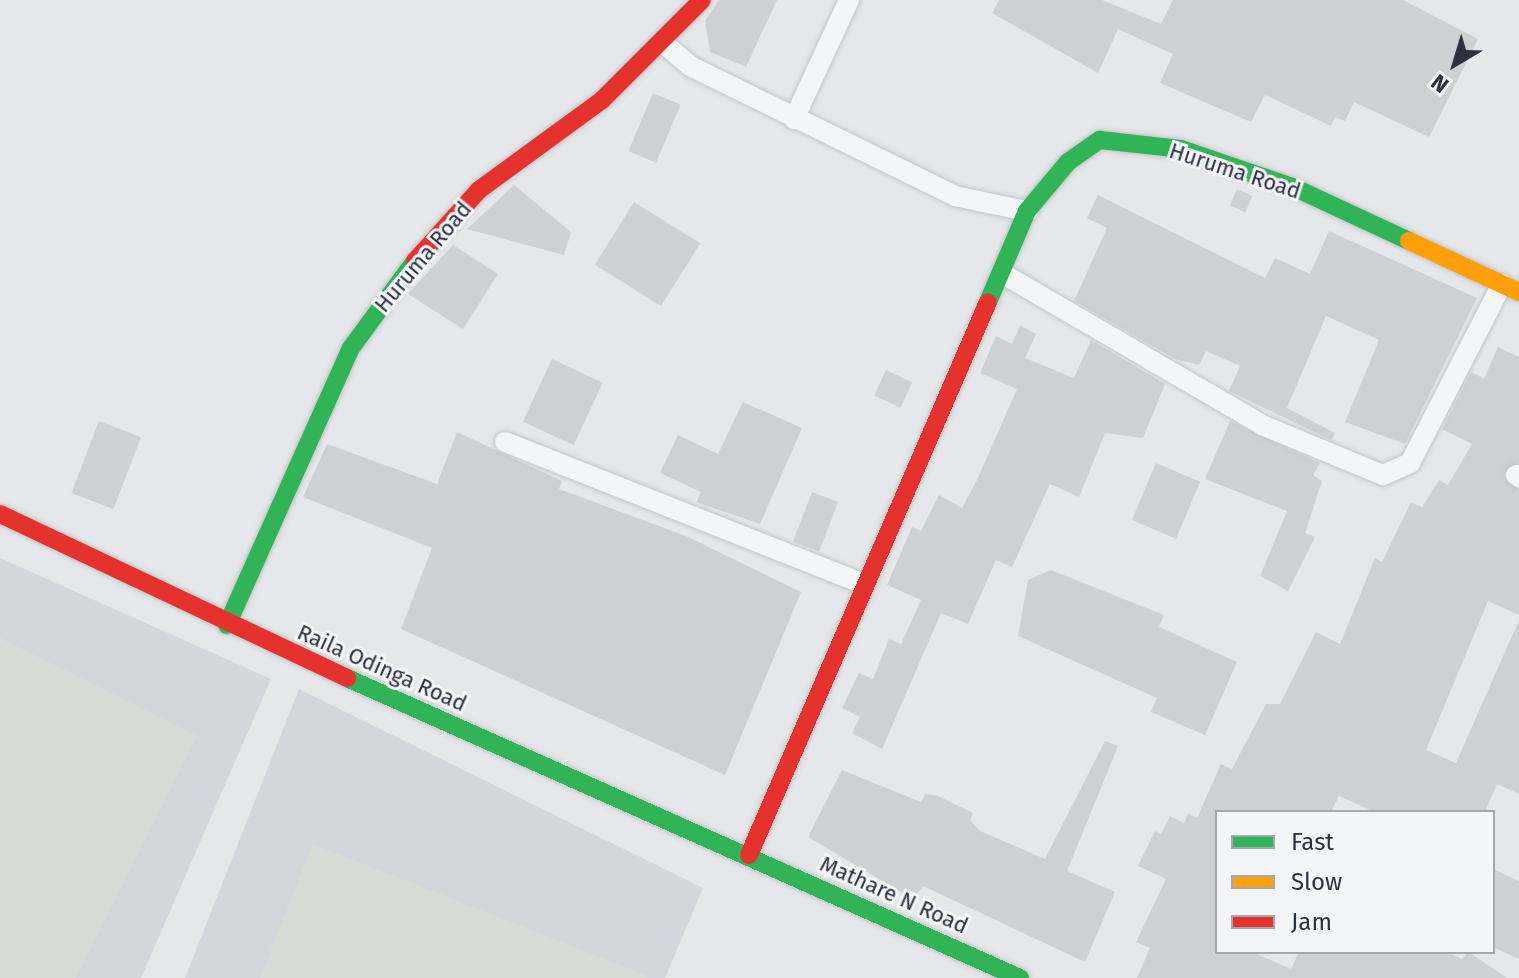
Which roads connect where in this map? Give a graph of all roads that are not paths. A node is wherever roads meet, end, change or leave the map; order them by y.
1 (702, 0) edge
2 (849, 0) edge
3 (663, 43) junction
4 (794, 119) junction
5 (1027, 211) junction
6 (1003, 274) junction
7 (1510, 288) edge
8 (505, 442) dead end
9 (0, 514) edge
10 (863, 584) junction
11 (227, 625) junction
12 (749, 855) junction
13 (1020, 978) edge

1 - 3 street, Huruma Road
2 - 4 street
3 - 4 street
3 - 11 street, Huruma Road
4 - 5 street
5 - 6 street, Huruma Road
5 - 7 street, Huruma Road
6 - 7 street
6 - 10 street, Huruma Road
8 - 10 street
9 - 11 street, Raila Odinga Road
10 - 12 street, Huruma Road
11 - 12 street, Raila Odinga Road
12 - 13 street, Mathare N Road

